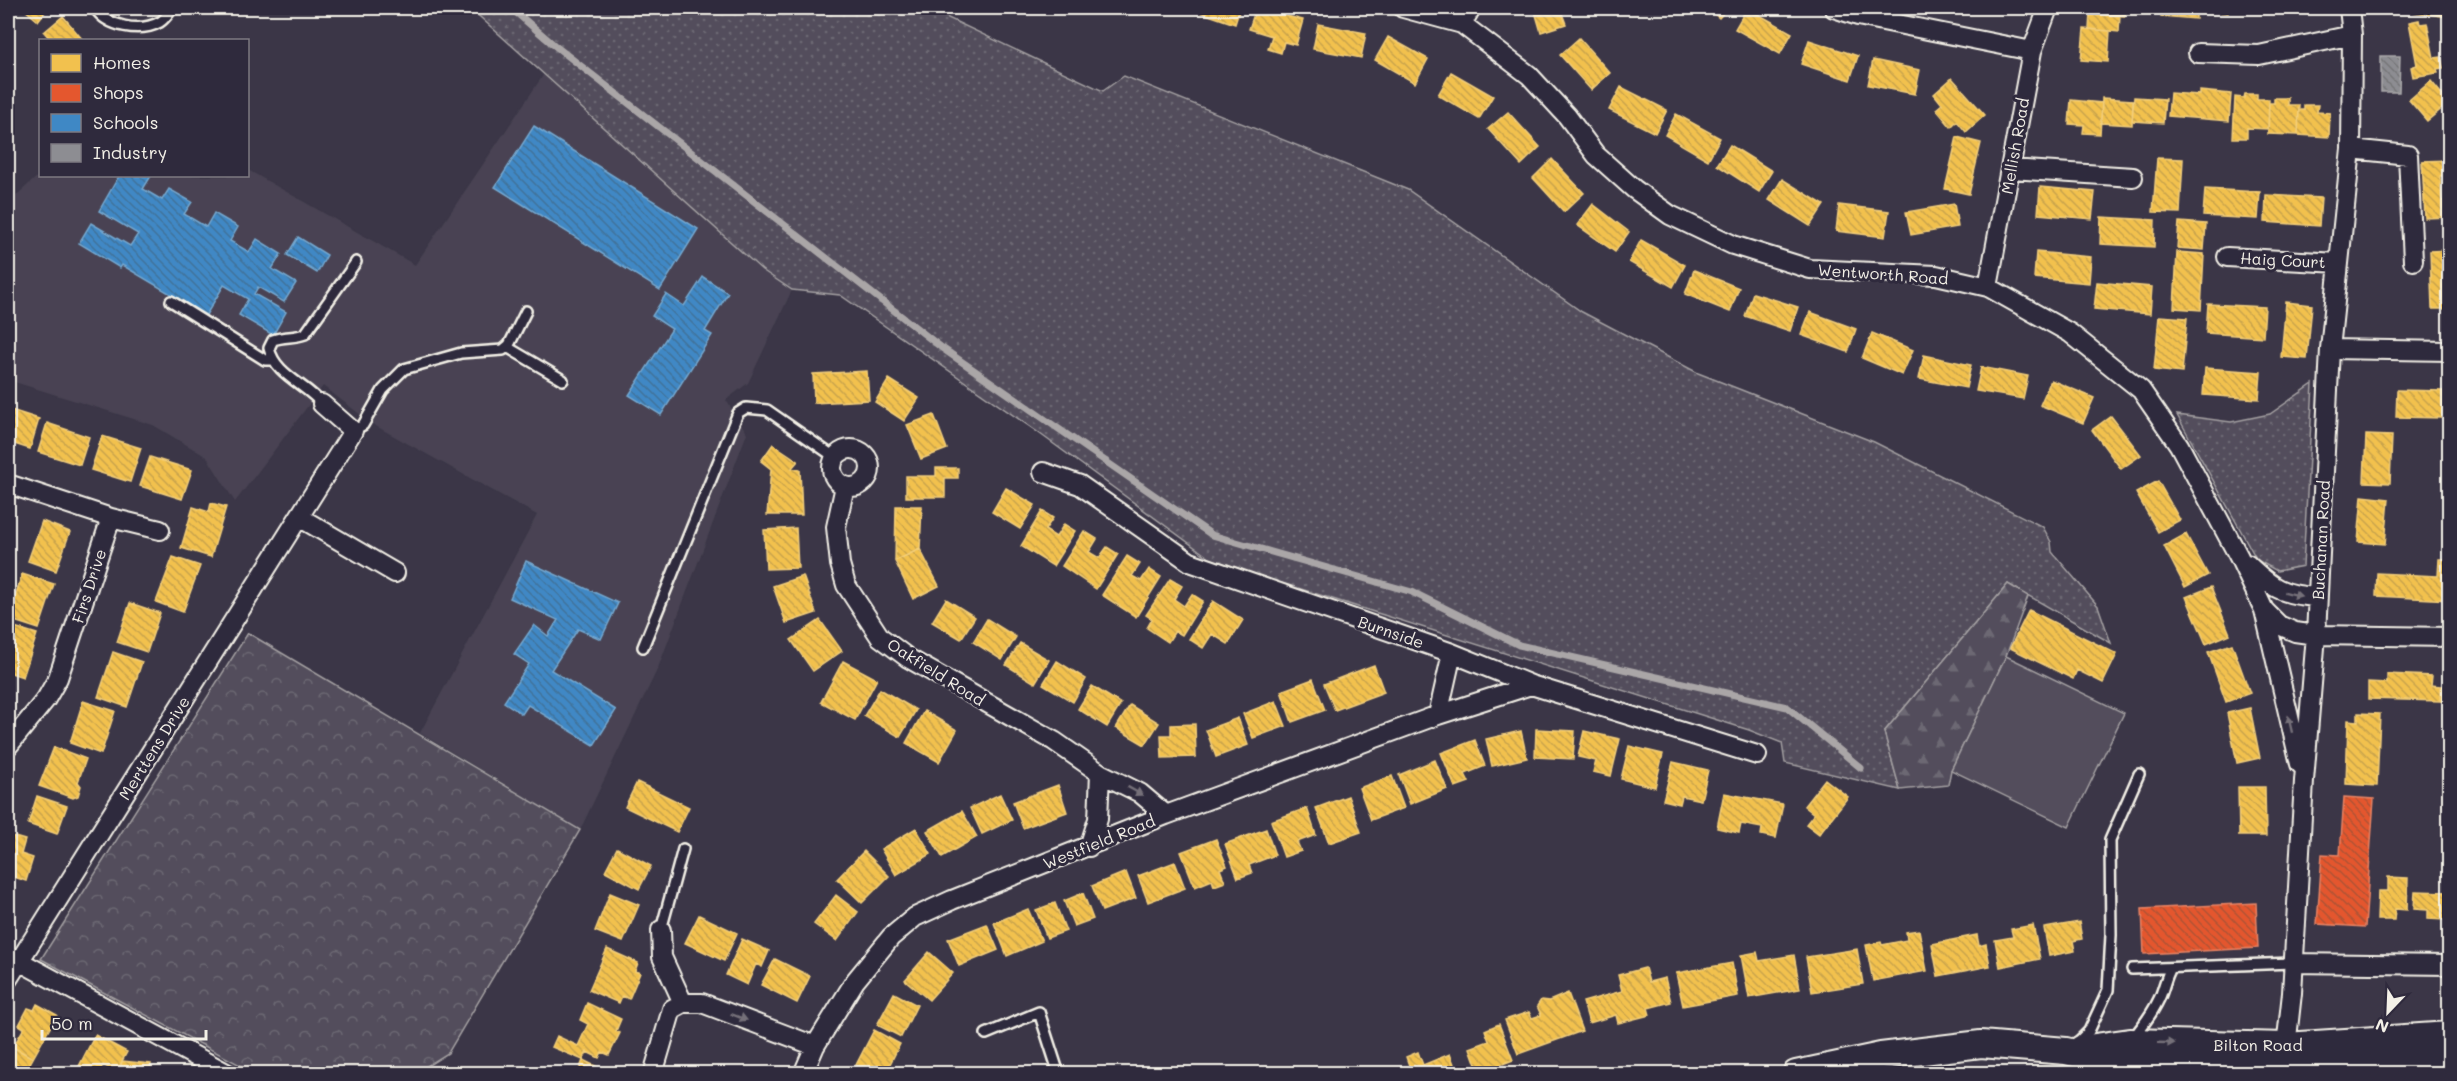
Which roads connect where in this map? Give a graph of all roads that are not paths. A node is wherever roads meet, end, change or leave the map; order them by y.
1 (94, 8) edge
2 (172, 8) edge
3 (1403, 8) edge
4 (1472, 8) edge
5 (1833, 8) edge
6 (2048, 8) edge
7 (2349, 8) edge
8 (1462, 24) junction
9 (2352, 36) junction
10 (2032, 51) junction
11 (2198, 53) dead end
12 (2351, 149) junction
13 (2011, 169) junction
14 (2133, 177) dead end
15 (2227, 257) dead end
16 (2413, 261) dead end
17 (356, 262) dead end
18 (2339, 263) junction
19 (1988, 287) junction
20 (171, 301) dead end
21 (526, 311) dead end
22 (507, 347) junction
23 (2330, 349) junction
24 (2450, 351) edge
25 (272, 360) junction
26 (562, 380) dead end
27 (322, 404) joint
28 (352, 431) junction
29 (836, 458) junction
30 (1042, 472) dead end
31 (8, 484) edge
32 (845, 486) junction
33 (299, 517) junction
34 (111, 518) junction
35 (160, 530) dead end
36 (2239, 557) junction
37 (395, 573) dead end
38 (2318, 597) junction
39 (2264, 610) junction
40 (2316, 635) junction
41 (2450, 637) edge
42 (643, 647) dead end
43 (1452, 653) junction
44 (1531, 684) junction
45 (1438, 715) junction
46 (8, 746) edge
47 (1757, 755) dead end
48 (1100, 773) junction
49 (2139, 774) dead end
50 (2304, 781) junction
51 (1166, 815) junction
52 (1089, 847) junction
53 (683, 849) dead end
54 (661, 930) joint
55 (19, 961) junction
56 (2292, 963) junction
57 (2450, 965) edge
58 (2171, 968) junction
59 (2132, 969) dead end
60 (8, 979) edge
61 (683, 1003) junction
62 (986, 1034) dead end
63 (2450, 1035) edge
64 (2130, 1042) junction
65 (815, 1046) junction
66 (2286, 1046) junction
67 (2066, 1051) junction
68 (2450, 1052) edge
69 (1823, 1071) edge
70 (657, 1072) edge
71 (2284, 1073) edge
72 (228, 1074) edge
73 (803, 1074) edge
74 (1059, 1074) edge
75 (1796, 1074) edge

1 - 2 lane
3 - 8 street, Wentworth Road
4 - 8 street
5 - 10 street
6 - 10 street, Mellish Road
7 - 9 street, Buchanan Road
8 - 19 street, Wentworth Road
9 - 11 street
9 - 12 street, Buchanan Road
10 - 13 street, Mellish Road
12 - 16 street
12 - 18 street, Buchanan Road
13 - 14 street
13 - 19 street, Mellish Road
15 - 18 street, Haig Court
17 - 25 lane
18 - 23 street, Buchanan Road
19 - 36 street, Wentworth Road
20 - 25 lane
21 - 22 lane
22 - 26 lane
22 - 28 lane
23 - 24 street
23 - 38 street, Buchanan Road
25 - 27 lane
27 - 28 street
28 - 33 street, Merttens Drive
29 - 32 street
29 - 32 street
29 - 42 lane
30 - 43 street, Burnside
31 - 34 street
32 - 48 street, Oakfield Road
33 - 37 street
33 - 55 street, Merttens Drive
34 - 35 street
34 - 46 street, Firs Drive
36 -> 38 street
36 - 39 street, Wentworth Road
38 - 40 street, Buchanan Road
39 - 40 street, Wentworth Road
50 -> 39 street
40 - 41 street, Wentworth Road
40 - 50 street, Buchanan Road
43 - 44 street, Burnside
43 - 45 street
44 - 45 street, Westfield Road
44 - 47 street, Burnside
45 - 51 street, Westfield Road
48 -> 51 street, Oakfield Road
48 - 52 street
49 - 67 lane
50 - 56 street, Buchanan Road
51 - 52 street, Westfield Road
52 - 65 street, Westfield Road
53 - 54 lane
54 - 61 street
55 - 60 street, Merttens Drive
55 - 72 street
56 - 57 street
56 - 58 lane
56 - 66 street, Buchanan Road
58 - 59 lane
58 - 64 lane
61 -> 65 street
61 - 70 street
62 - 74 lane
63 - 66 main road, Bilton Road
64 -> 66 main road, Bilton Road
64 - 67 main road, Bilton Road
65 - 73 street, Westfield Road
66 - 71 street, Buchanan Road
67 - 69 main road, Bilton Road
67 - 71 main road, Bilton Road
68 - 71 main road, Bilton Road
69 - 75 main road, Bilton Road

